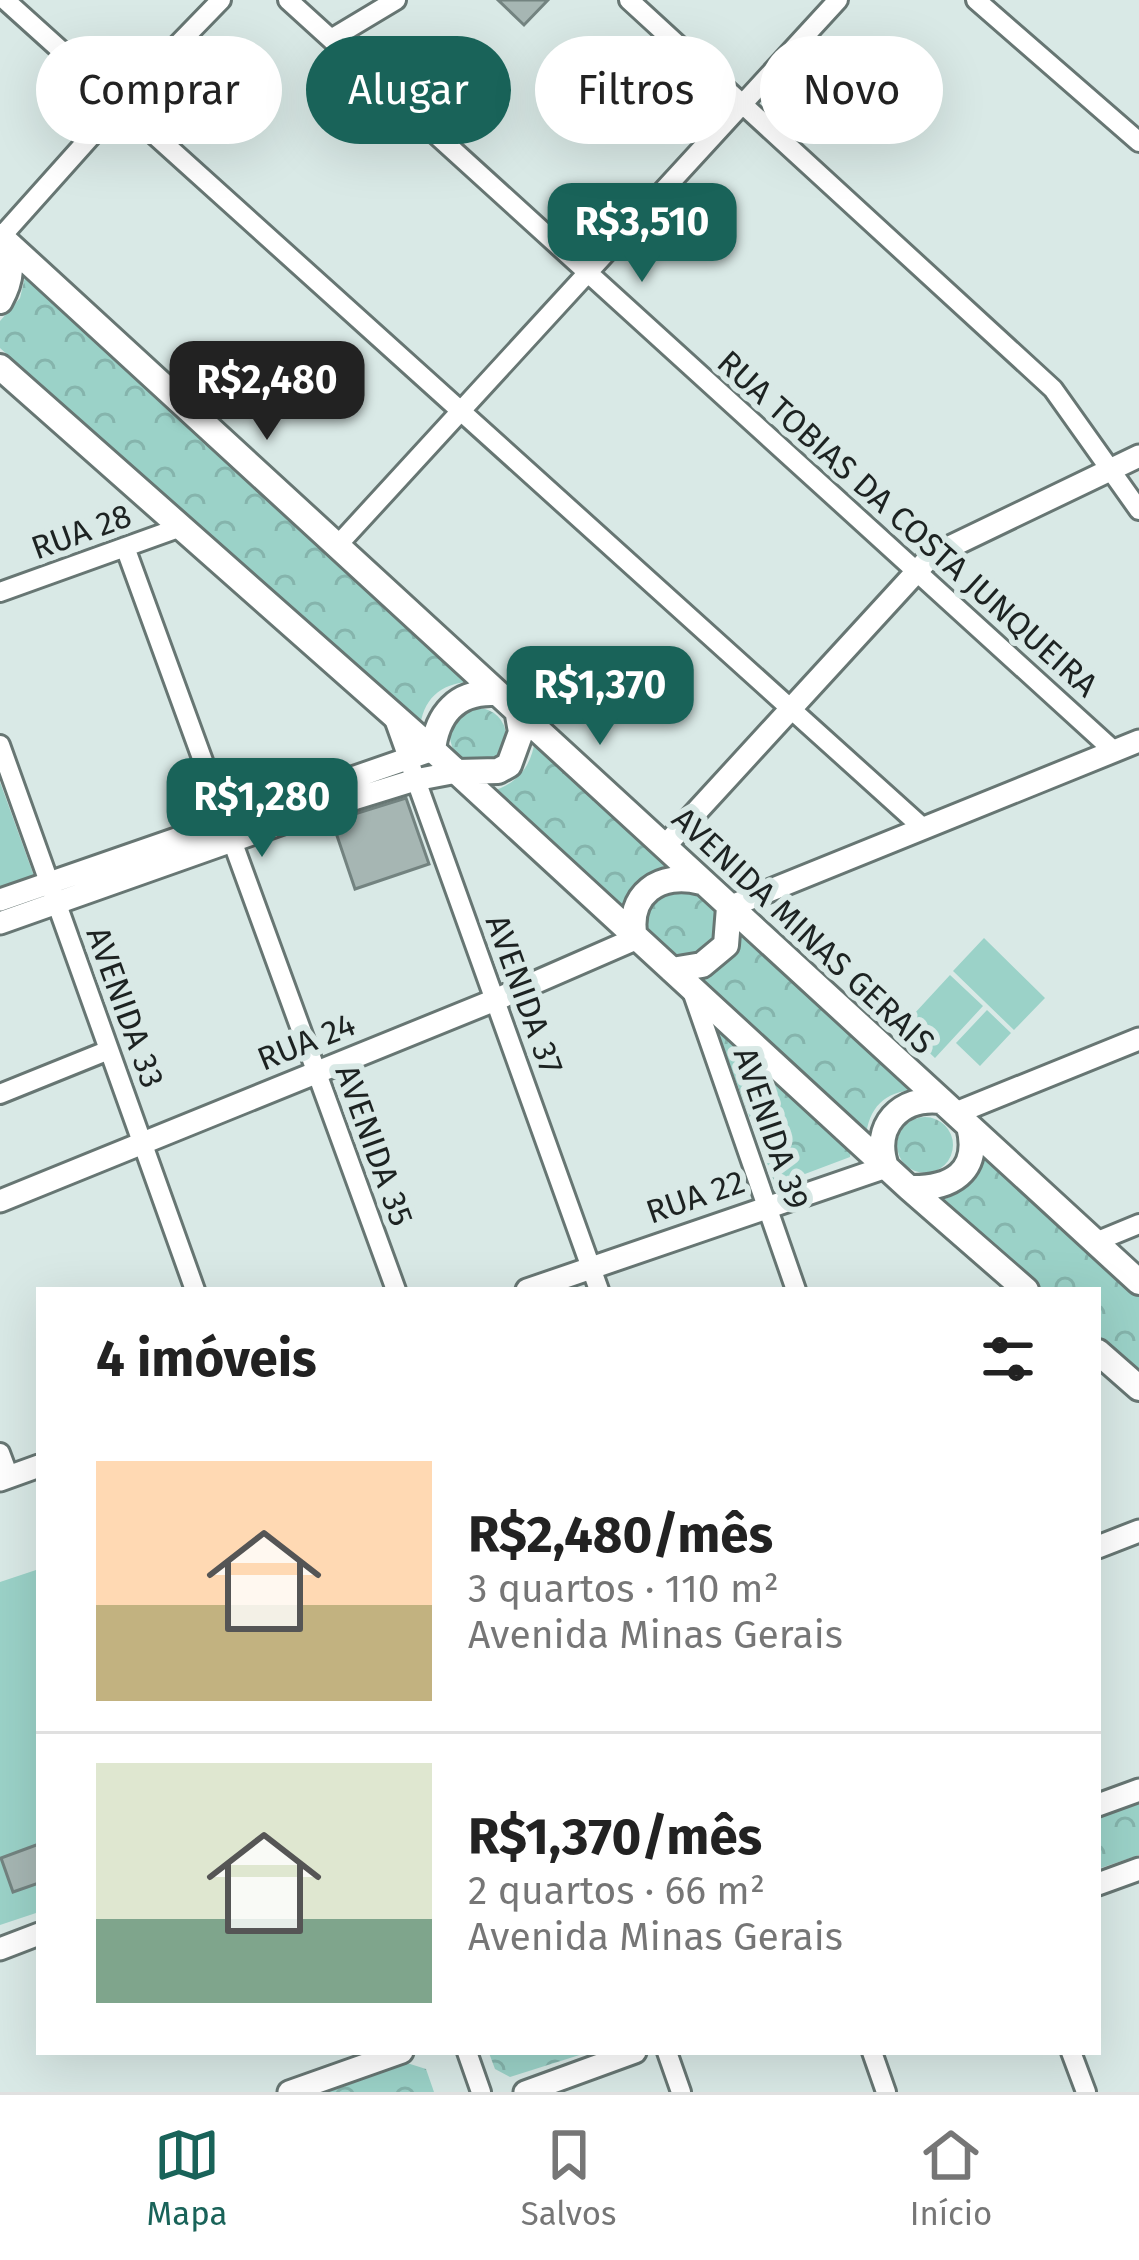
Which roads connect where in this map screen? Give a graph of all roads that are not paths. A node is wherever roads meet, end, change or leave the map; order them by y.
1 (5, 0) edge
2 (221, 0) edge
3 (288, 0) edge
4 (396, 0) edge
5 (629, 0) edge
6 (838, 0) edge
7 (976, 0) edge
8 (44, 36) edge
9 (186, 36) edge
10 (328, 36) edge
11 (336, 36) edge
12 (742, 104) junction
13 (1139, 142) edge
14 (83, 144) edge
15 (162, 144) edge
16 (446, 144) edge
17 (0, 237) edge
18 (588, 273) junction
19 (0, 301) edge
20 (0, 368) edge
21 (461, 410) junction
22 (1139, 457) edge
23 (1113, 469) junction
24 (1139, 510) edge
25 (182, 526) junction
26 (125, 547) junction
27 (336, 547) junction
28 (916, 571) junction
29 (0, 592) edge
30 (495, 693) junction
31 (791, 708) junction
32 (518, 715) junction
33 (394, 719) junction
34 (1139, 741) edge
35 (0, 745) edge
36 (433, 750) junction
37 (1114, 751) junction
38 (411, 769) junction
39 (457, 772) junction
40 (923, 828) junction
41 (229, 831) junction
42 (665, 846) junction
43 (701, 882) junction
44 (53, 893) junction
45 (0, 900) edge
46 (729, 907) junction
47 (0, 923) edge
48 (635, 939) junction
49 (681, 978) junction
50 (495, 1000) junction
51 (1139, 1040) edge
52 (109, 1050) junction
53 (316, 1073) junction
54 (0, 1094) edge
55 (956, 1113) junction
56 (142, 1143) junction
57 (886, 1167) junction
58 (909, 1188) junction
59 (0, 1201) edge
60 (768, 1206) junction
61 (1139, 1224) edge
62 (1093, 1243) junction
63 (591, 1267) junction
64 (1139, 1282) edge
65 (194, 1287) edge
66 (395, 1287) edge
67 (535, 1287) edge
68 (598, 1287) edge
69 (795, 1287) edge
70 (1023, 1287) edge
71 (1101, 1355) edge
72 (1139, 1388) edge
73 (0, 1453) edge
74 (36, 1467) edge
75 (4, 1479) edge
76 (1139, 1531) edge
77 (1101, 1545) edge
78 (1139, 1790) edge
79 (1101, 1803) edge
80 (1139, 1869) edge
81 (1101, 1883) edge
82 (36, 1935) edge
83 (0, 1949) edge
84 (394, 2055) edge
85 (468, 2055) edge
86 (627, 2055) edge
87 (668, 2055) edge
88 (873, 2055) edge
89 (1072, 2055) edge
90 (289, 2092) edge
91 (481, 2092) edge
92 (525, 2092) edge
93 (681, 2092) edge
94 (886, 2092) edge
95 (1086, 2092) edge

1 - 8 street
2 - 9 street
3 - 10 street, RUA TOBIAS DA COSTA JUNQUEIRA
4 - 11 street
5 - 12 street
6 - 12 street
7 - 13 street
12 - 18 street
12 - 23 street
14 - 17 street
15 - 21 street
16 - 18 street, RUA TOBIAS DA COSTA JUNQUEIRA
17 - 19 main road
17 - 27 main road, AVENIDA MINAS GERAIS
18 - 21 street
18 - 28 street, RUA TOBIAS DA COSTA JUNQUEIRA
20 - 25 main road
21 - 27 street
21 - 31 street
22 - 23 street
23 - 24 street
23 - 28 street
25 - 26 street, RUA 28
25 - 33 main road
26 - 29 street, RUA 28
26 - 41 street, AVENIDA 35
27 - 30 main road, AVENIDA MINAS GERAIS
28 - 31 street
28 - 37 street, RUA TOBIAS DA COSTA JUNQUEIRA
30 - 32 main road, AVENIDA MINAS GERAIS
30 - 36 main road
31 - 40 street
31 - 42 street
32 - 39 main road
32 - 42 main road, AVENIDA MINAS GERAIS
33 - 36 main road
33 - 38 street, AVENIDA 37
34 - 37 street
35 - 44 street, AVENIDA 33
36 - 38 street
36 - 39 main road
37 - 40 street
38 - 39 street
38 - 41 street
38 - 50 street, AVENIDA 37
39 - 48 main road
40 - 46 street
41 - 44 street
41 - 53 street, AVENIDA 35
42 - 43 main road, AVENIDA MINAS GERAIS
43 - 46 main road, AVENIDA MINAS GERAIS
43 - 48 main road
44 - 45 street
44 - 47 street
44 - 52 street, AVENIDA 33
46 - 49 main road
46 - 55 main road, AVENIDA MINAS GERAIS
48 - 49 main road
48 - 50 street, RUA 24
49 - 57 main road
49 - 60 street, AVENIDA 39
50 - 53 street, RUA 24
50 - 63 street, AVENIDA 37
51 - 55 street
52 - 54 street
52 - 56 street, AVENIDA 33
53 - 56 street, RUA 24
53 - 66 street, AVENIDA 35
55 - 57 main road
55 - 58 main road
55 - 62 main road, AVENIDA MINAS GERAIS
56 - 59 street, RUA 24
56 - 65 street, AVENIDA 33
57 - 58 main road
57 - 60 street, RUA 22
58 - 70 main road
60 - 63 street, RUA 22
60 - 69 street, AVENIDA 39
61 - 62 street
62 - 64 main road, AVENIDA MINAS GERAIS
63 - 67 street, RUA 22
63 - 68 street, AVENIDA 37
71 - 72 main road
73 - 75 street
74 - 75 street
76 - 77 street
78 - 79 street
80 - 81 street
82 - 83 street
84 - 90 street
85 - 91 street
86 - 92 street
87 - 93 street
88 - 94 street
89 - 95 street

